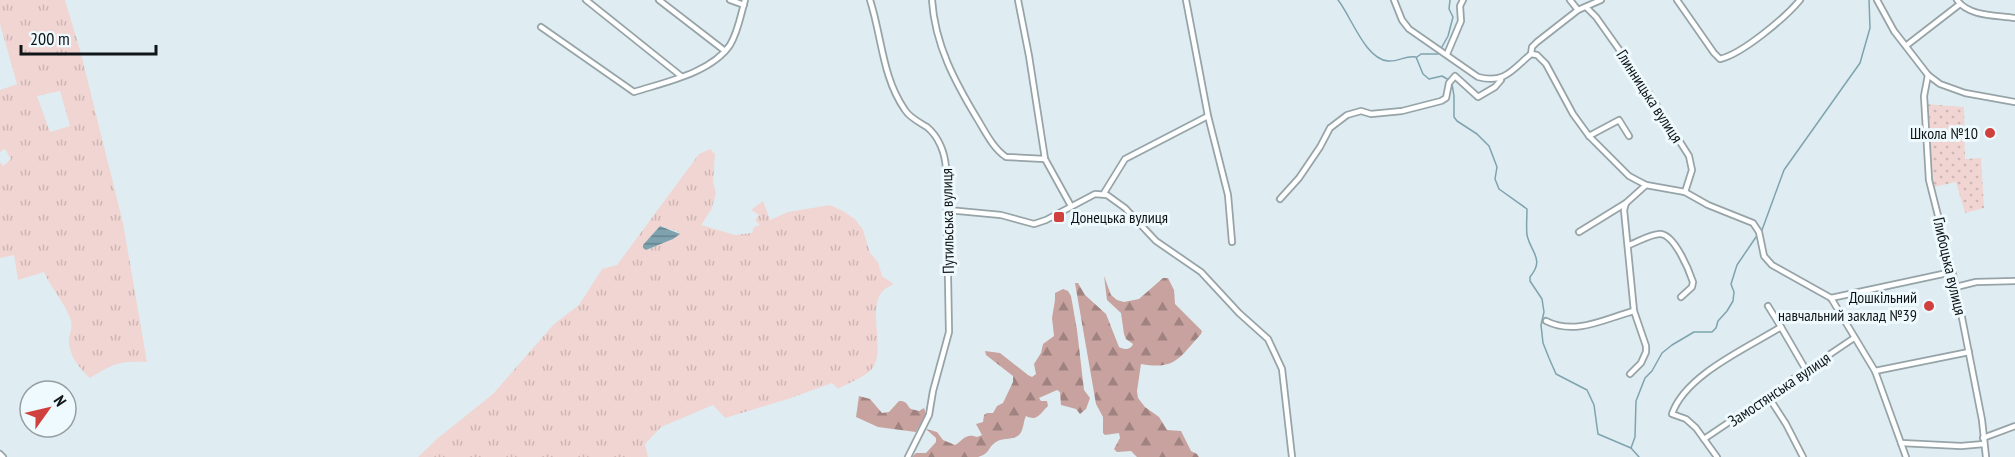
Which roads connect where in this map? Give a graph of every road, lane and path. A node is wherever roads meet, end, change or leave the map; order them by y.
1 (586, 0) edge
2 (659, 0) edge
3 (730, 0) edge
4 (870, 0) edge
5 (932, 0) edge
6 (1018, 0) edge
7 (1186, 0) edge
8 (1394, 0) edge
9 (1463, 0) edge
10 (1570, 0) edge
11 (1601, 0) edge
12 (1677, 0) edge
13 (1800, 0) edge
14 (1877, 0) edge
15 (745, 2) edge
16 (1958, 2) edge
17 (1586, 6) junction
18 (1578, 10) junction
19 (2015, 18) edge
20 (541, 27) dead end
21 (1907, 45) junction
22 (724, 51) junction
23 (1445, 53) junction
24 (1531, 54) junction
25 (1928, 75) junction
26 (681, 76) junction
27 (1504, 76) junction
28 (2015, 102) edge
29 (1208, 116) junction
30 (1589, 136) junction
31 (1629, 136) dead end
32 (1045, 159) junction
33 (1646, 185) junction
34 (1685, 192) junction
35 (1104, 193) junction
36 (1280, 199) dead end
37 (1626, 203) junction
38 (1071, 206) junction
39 (948, 210) junction
40 (1579, 232) dead end
41 (1232, 242) dead end
42 (1629, 245) junction
43 (1952, 272) junction
44 (2015, 281) edge
45 (1956, 287) junction
46 (1681, 297) dead end
47 (1831, 298) junction
48 (1768, 306) dead end
49 (1634, 311) junction
50 (1546, 321) dead end
51 (1781, 327) junction
52 (1854, 338) junction
53 (1969, 352) junction
54 (1806, 370) junction
55 (1875, 371) junction
56 (1630, 374) dead end
57 (1768, 396) junction
58 (2015, 426) edge
59 (1983, 438) junction
60 (1704, 440) junction
61 (1901, 443) junction
62 (1984, 444) junction
63 (0, 454) edge
64 (3, 457) edge
65 (908, 457) edge
66 (1292, 457) edge
67 (1717, 457) edge
68 (1803, 457) edge
69 (1906, 457) edge
70 (1986, 457) edge

1 - 26 street
2 - 22 street
3 - 15 street
4 - 39 street, Путильська вулиця
5 - 32 street
6 - 32 street
7 - 29 street
8 - 23 street
9 - 23 street
10 - 18 street
11 - 17 street
12 - 13 street
14 - 21 street
15 - 22 street
16 - 19 street
16 - 21 street
17 - 18 street
17 - 34 street, Глинницька вулиця
18 - 24 street
20 - 26 street
21 - 25 street
22 - 26 street
23 - 27 street
24 - 27 street
24 - 30 street
25 - 28 street
25 - 43 street, Глибоцька вулиця
27 - 36 street
29 - 35 street
29 - 41 street
30 - 31 street
30 - 33 street
32 - 38 street
33 - 34 street
33 - 37 street
34 - 47 street
35 - 38 street
35 - 66 street
37 - 40 street
37 - 42 street
38 - 39 street
39 - 65 street, Путильська вулиця
42 - 46 street
42 - 49 street
43 - 45 street, Глибоцька вулиця
43 - 47 street
44 - 45 street
45 - 53 street, Глибоцька вулиця
47 - 52 street
48 - 51 street
49 - 50 street
49 - 56 street
51 - 54 street
51 - 60 street
52 - 54 street, Замостянська вулиця
52 - 55 street
53 - 55 street
53 - 59 street, Глибоцька вулиця
54 - 57 street, Замостянська вулиця
55 - 61 street
57 - 60 street, Замостянська вулиця
57 - 68 street
58 - 59 street
59 - 62 street, Глибоцька вулиця
60 - 67 street
61 - 62 street
61 - 69 street
62 - 70 street, Глибоцька вулиця
63 - 64 street

